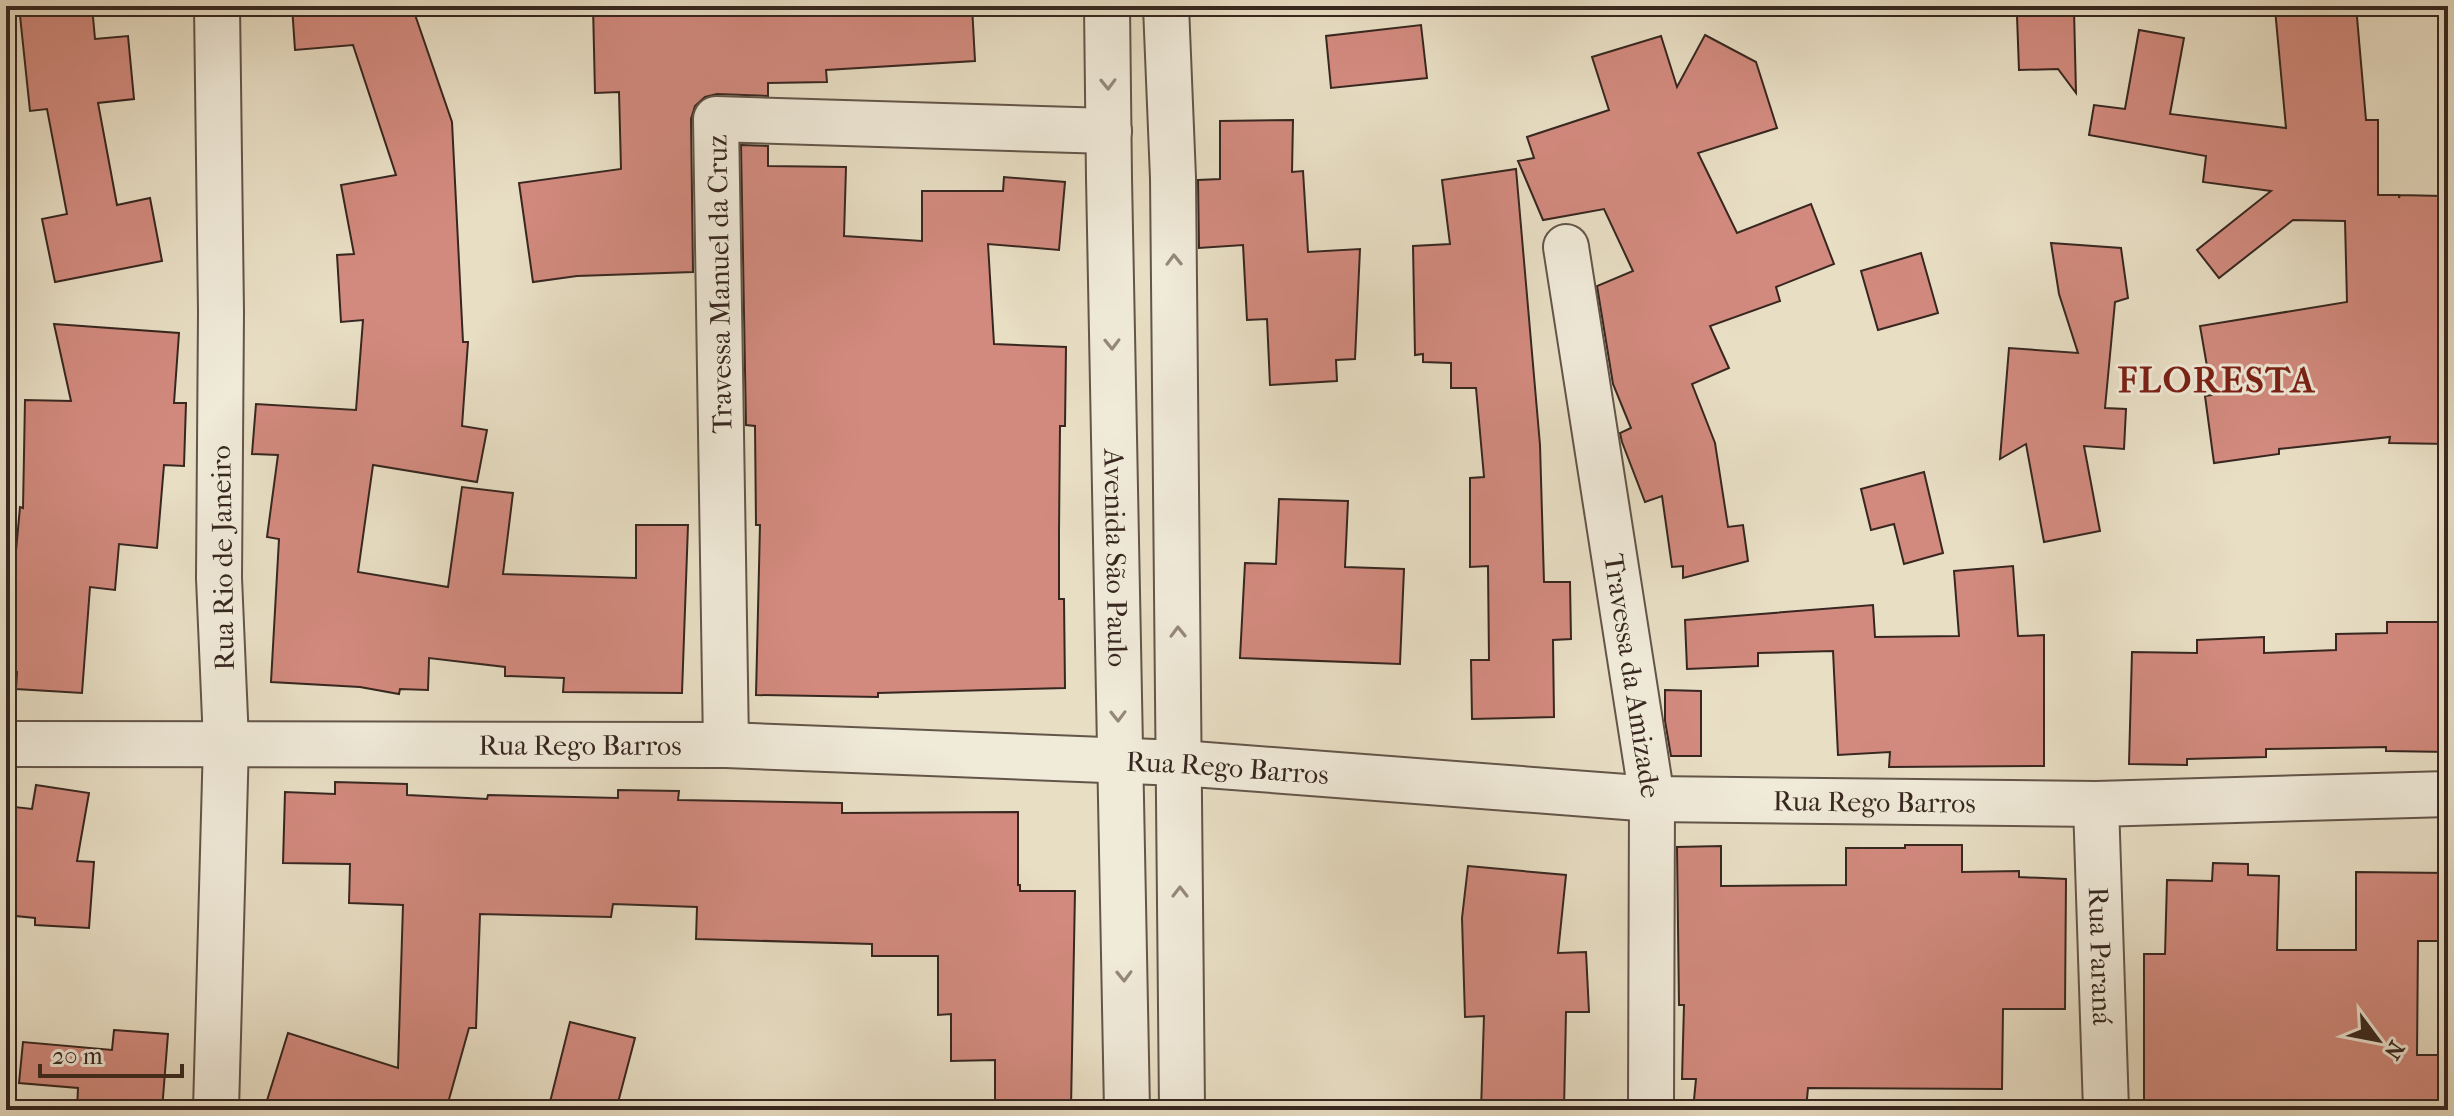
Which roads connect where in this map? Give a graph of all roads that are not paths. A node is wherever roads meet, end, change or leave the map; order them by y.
1 (217, 6) edge
2 (1107, 6) edge
3 (1166, 6) edge
4 (1109, 131) junction
5 (1109, 178) junction
6 (1173, 178) junction
7 (1566, 247) dead end
8 (226, 742) junction
9 (6, 744) edge
10 (726, 745) junction
11 (1119, 761) junction
12 (1180, 763) junction
13 (2448, 794) edge
14 (1652, 799) junction
15 (2096, 804) junction
16 (216, 1110) edge
17 (1127, 1110) edge
18 (1182, 1110) edge
19 (1651, 1110) edge
20 (2106, 1110) edge

1 - 8 street, Rua Rio de Janeiro
2 -> 4 street, Avenida São Paulo
3 - 6 street
4 - 5 street, Avenida São Paulo
4 - 10 street, Travessa Manuel da Cruz
5 - 6 street
5 -> 11 street, Avenida São Paulo
12 -> 6 street
7 - 14 street, Travessa da Amizade
8 - 9 street, Rua Rego Barros
8 - 10 street, Rua Rego Barros
8 - 16 street, Rua Rio de Janeiro
10 - 11 street, Rua Rego Barros
11 - 12 street, Rua Rego Barros
11 -> 17 street, Avenida São Paulo
12 - 14 street, Rua Rego Barros
18 -> 12 street
13 - 15 street, Rua Rego Barros
14 - 15 street, Rua Rego Barros
14 - 19 street, Travessa da Amizade
15 - 20 street, Rua Paraná

